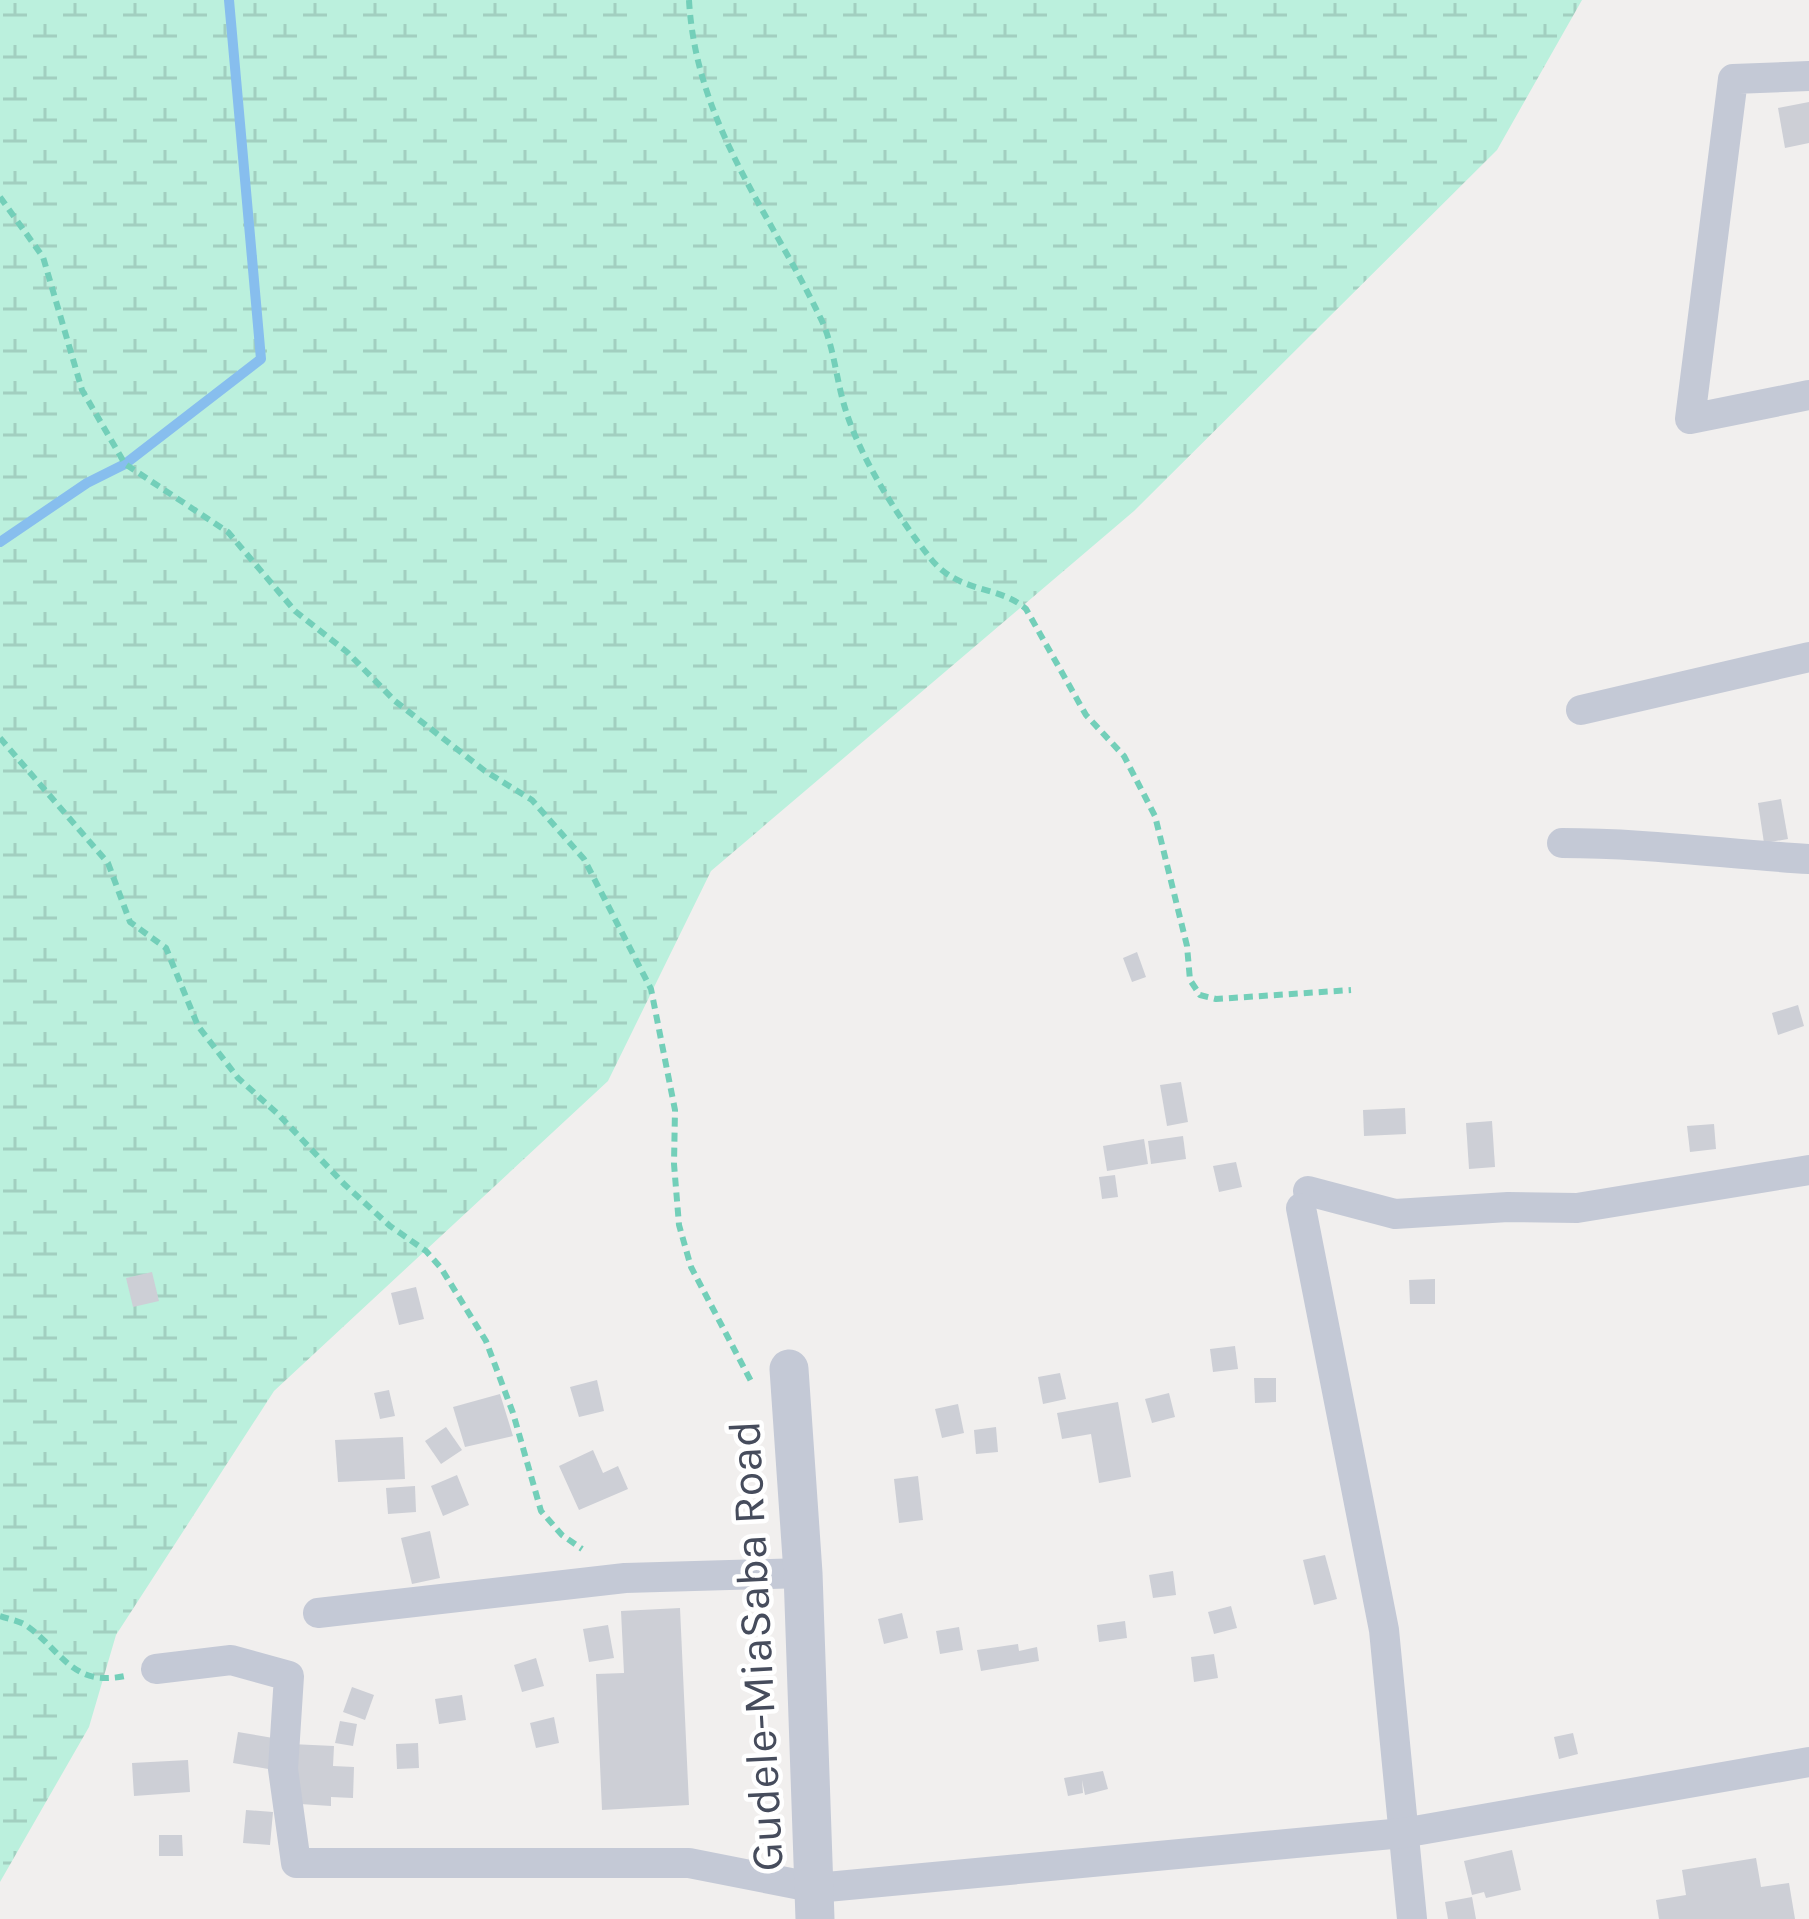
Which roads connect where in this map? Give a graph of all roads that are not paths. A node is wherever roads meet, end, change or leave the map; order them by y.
1 (1809, 76) edge
2 (1809, 395) edge
3 (1809, 656) edge
4 (1581, 710) dead end
5 (1562, 843) dead end
6 (1809, 859) edge
7 (1809, 1170) edge
8 (789, 1369) dead end
9 (803, 1573) junction
10 (318, 1613) dead end
11 (156, 1669) road end
12 (1809, 1762) edge
13 (1403, 1833) junction
14 (815, 1904) edge
15 (1412, 1919) edge

1 - 2 street
3 - 4 street
5 - 6 street
7 - 13 street
8 - 9 street, Gudele-MiaSaba Road
9 - 10 street
9 - 14 street, Gudele-MiaSaba Road
11 - 14 street
12 - 13 street
13 - 14 street
13 - 15 street

